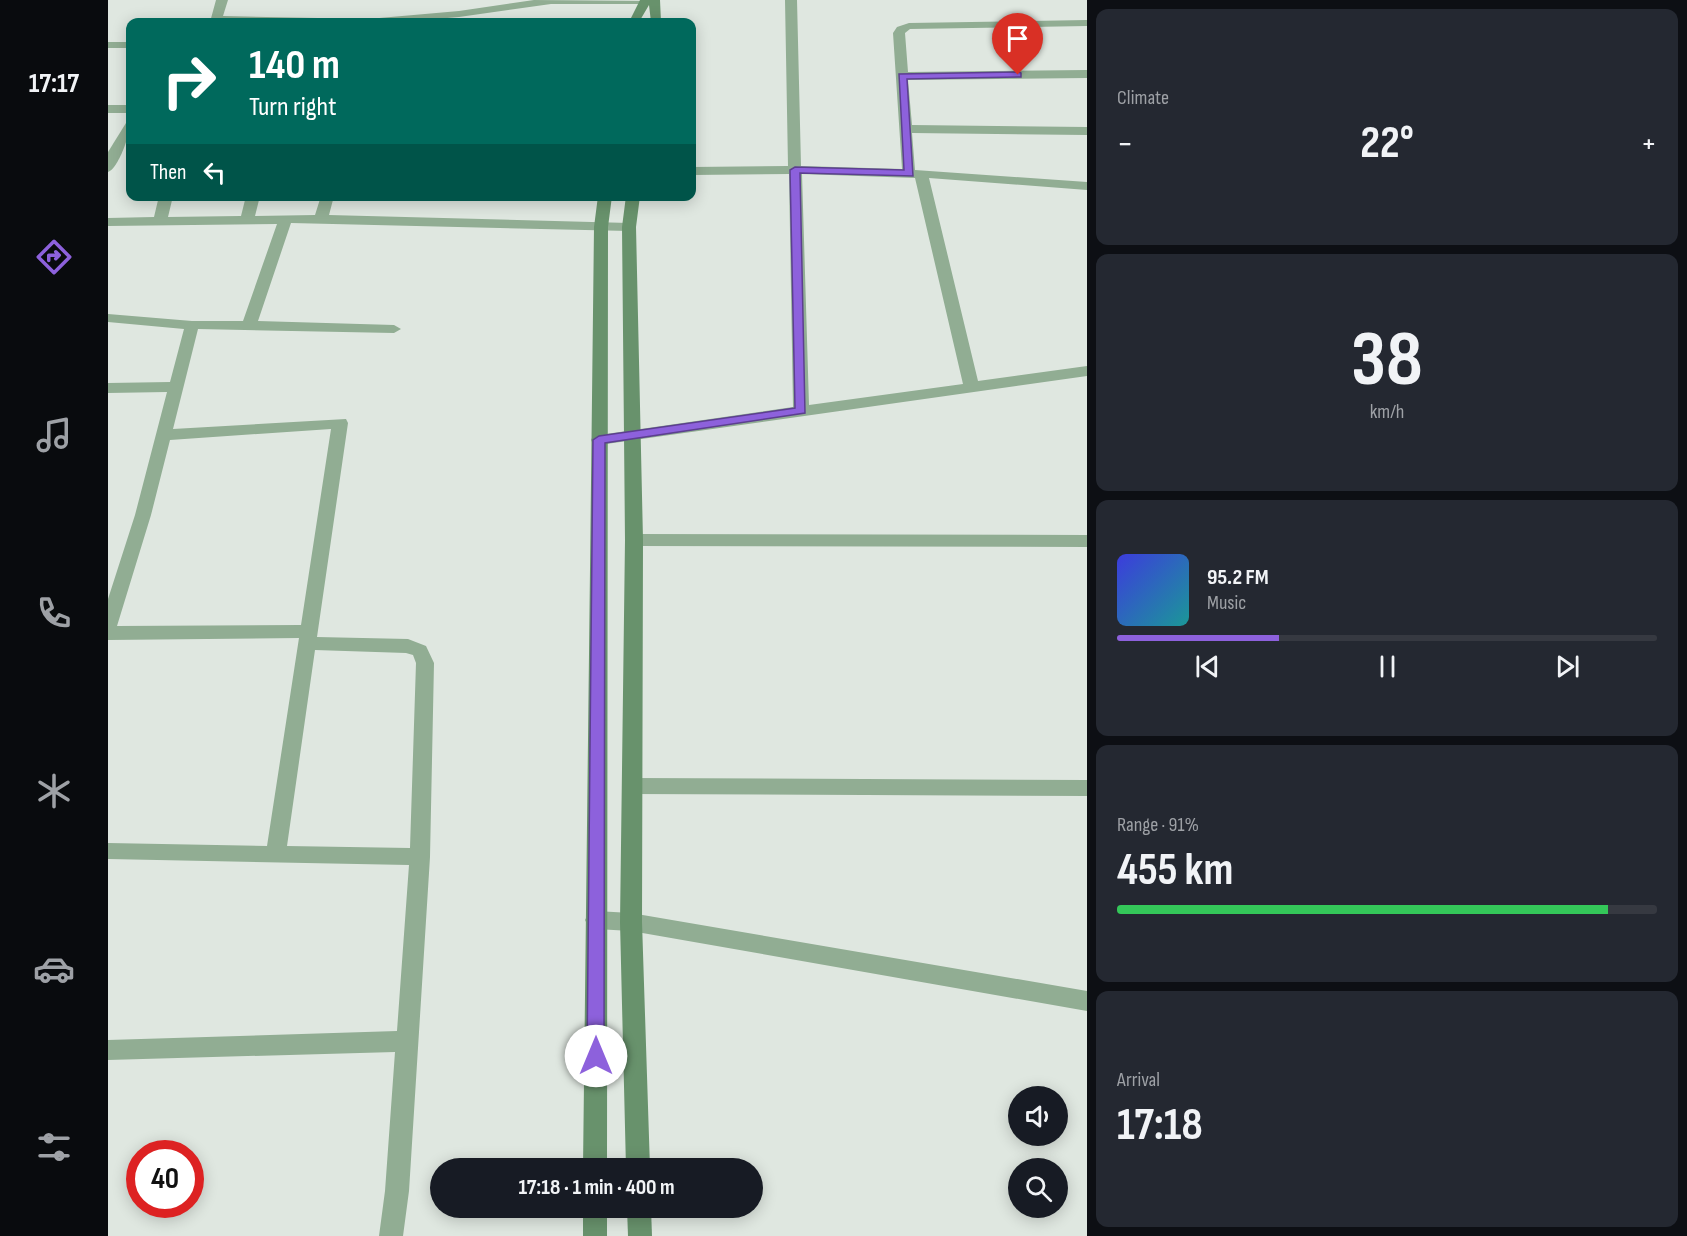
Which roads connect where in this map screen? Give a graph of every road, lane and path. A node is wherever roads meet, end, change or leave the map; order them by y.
1 (222, 0) edge
2 (648, 0) edge
3 (791, 0) edge
4 (217, 18) edge
5 (414, 18) edge
6 (637, 18) edge
7 (655, 18) edge
8 (1087, 22) edge
9 (108, 45) edge
10 (126, 45) edge
11 (1087, 74) edge
12 (902, 76) junction
13 (108, 109) edge
14 (126, 109) edge
15 (906, 129) junction
16 (1087, 131) edge
17 (126, 132) edge
18 (108, 168) edge
19 (795, 170) junction
20 (696, 171) edge
21 (915, 174) junction
22 (1087, 186) edge
23 (165, 201) edge
24 (252, 201) edge
25 (326, 201) edge
26 (604, 201) edge
27 (632, 201) edge
28 (321, 219) junction
29 (247, 220) junction
30 (285, 220) junction
31 (108, 222) edge
32 (160, 222) junction
33 (601, 226) junction
34 (629, 227) junction
35 (108, 318) edge
36 (192, 325) junction
37 (249, 325) junction
38 (394, 329) dead end
39 (1087, 371) edge
40 (175, 387) junction
41 (972, 387) junction
42 (108, 388) edge
43 (801, 411) junction
44 (163, 435) junction
45 (631, 437) junction
46 (599, 440) junction
47 (634, 540) junction
48 (1087, 541) edge
49 (108, 625) edge
50 (309, 637) junction
51 (632, 786) junction
52 (1087, 788) edge
53 (108, 851) edge
54 (276, 854) junction
55 (420, 857) junction
56 (596, 920) junction
57 (631, 922) junction
58 (1087, 1001) edge
59 (407, 1041) junction
60 (108, 1050) edge
61 (595, 1158) edge
62 (638, 1158) edge
63 (595, 1218) edge
64 (639, 1218) edge
65 (391, 1236) edge
66 (595, 1236) edge
67 (640, 1236) edge

1 - 4 street
2 - 5 street
2 - 6 street
2 - 7 street
3 - 19 street
8 - 12 street
9 - 10 street
11 - 12 street
12 - 15 street
13 - 14 street
15 - 16 street
15 - 21 street
17 - 18 street
19 - 20 street
19 - 21 street
19 - 43 street
21 - 22 street
21 - 41 street
23 - 32 street
24 - 29 street
25 - 28 street
26 - 33 street
27 - 34 street
28 - 30 street
28 - 33 street
29 - 30 street
29 - 32 street
30 - 37 street
31 - 32 street
33 - 34 street
33 - 46 street
34 - 45 street
35 - 36 street
36 - 37 street
36 - 40 street
37 - 38 street
39 - 41 street
40 - 42 street
40 - 44 street
41 - 43 street
43 - 45 street
44 - 49 street
44 - 50 street
45 - 46 street
45 - 47 street
46 - 56 street
47 - 48 street
47 - 51 street
49 - 50 street
50 - 54 street
50 - 55 street
51 - 52 street
51 - 57 street
53 - 54 street
54 - 55 street
55 - 59 street
56 - 57 street
56 - 61 street
57 - 58 street
57 - 62 street
59 - 60 street
59 - 65 street
63 - 66 street
64 - 67 street

